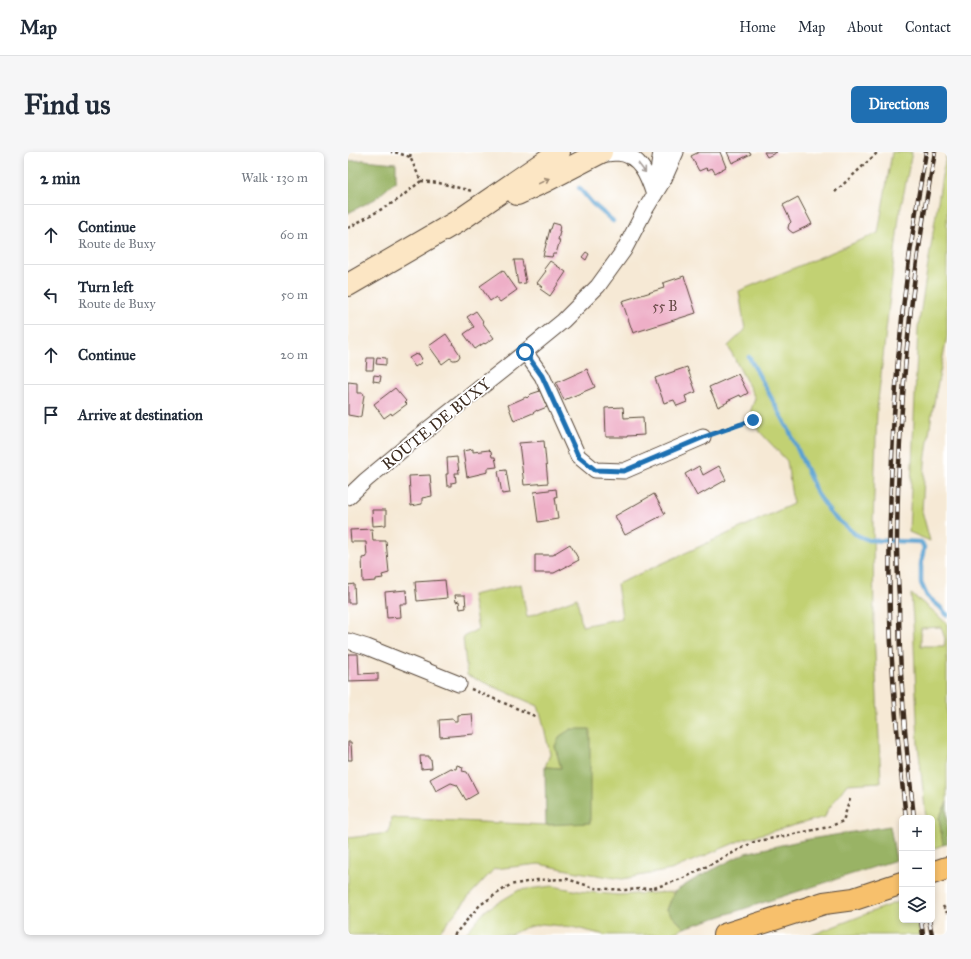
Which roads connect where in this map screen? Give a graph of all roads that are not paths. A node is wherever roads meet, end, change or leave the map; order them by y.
1 (559, 152) edge
2 (661, 152) edge
3 (676, 152) edge
4 (598, 154) edge
5 (654, 195) junction
6 (460, 220) junction
7 (348, 285) edge
8 (525, 352) junction
9 (704, 437) road end
10 (348, 497) edge
11 (348, 641) edge
12 (459, 684) road end
13 (947, 868) edge
14 (935, 872) edge
15 (899, 884) edge
16 (854, 899) junction
17 (724, 935) edge
18 (772, 935) edge

1 - 6 main road
2 - 5 street, ROUTE DE BUXY
3 - 5 street, ROUTE DE BUXY
4 -> 5 street
6 -> 4 main road
5 - 8 street, ROUTE DE BUXY
6 - 7 main road
8 - 9 street
8 - 10 street, ROUTE DE BUXY
11 - 12 street
13 - 14 main road
15 - 16 main road
16 - 17 main road
16 - 18 main road

